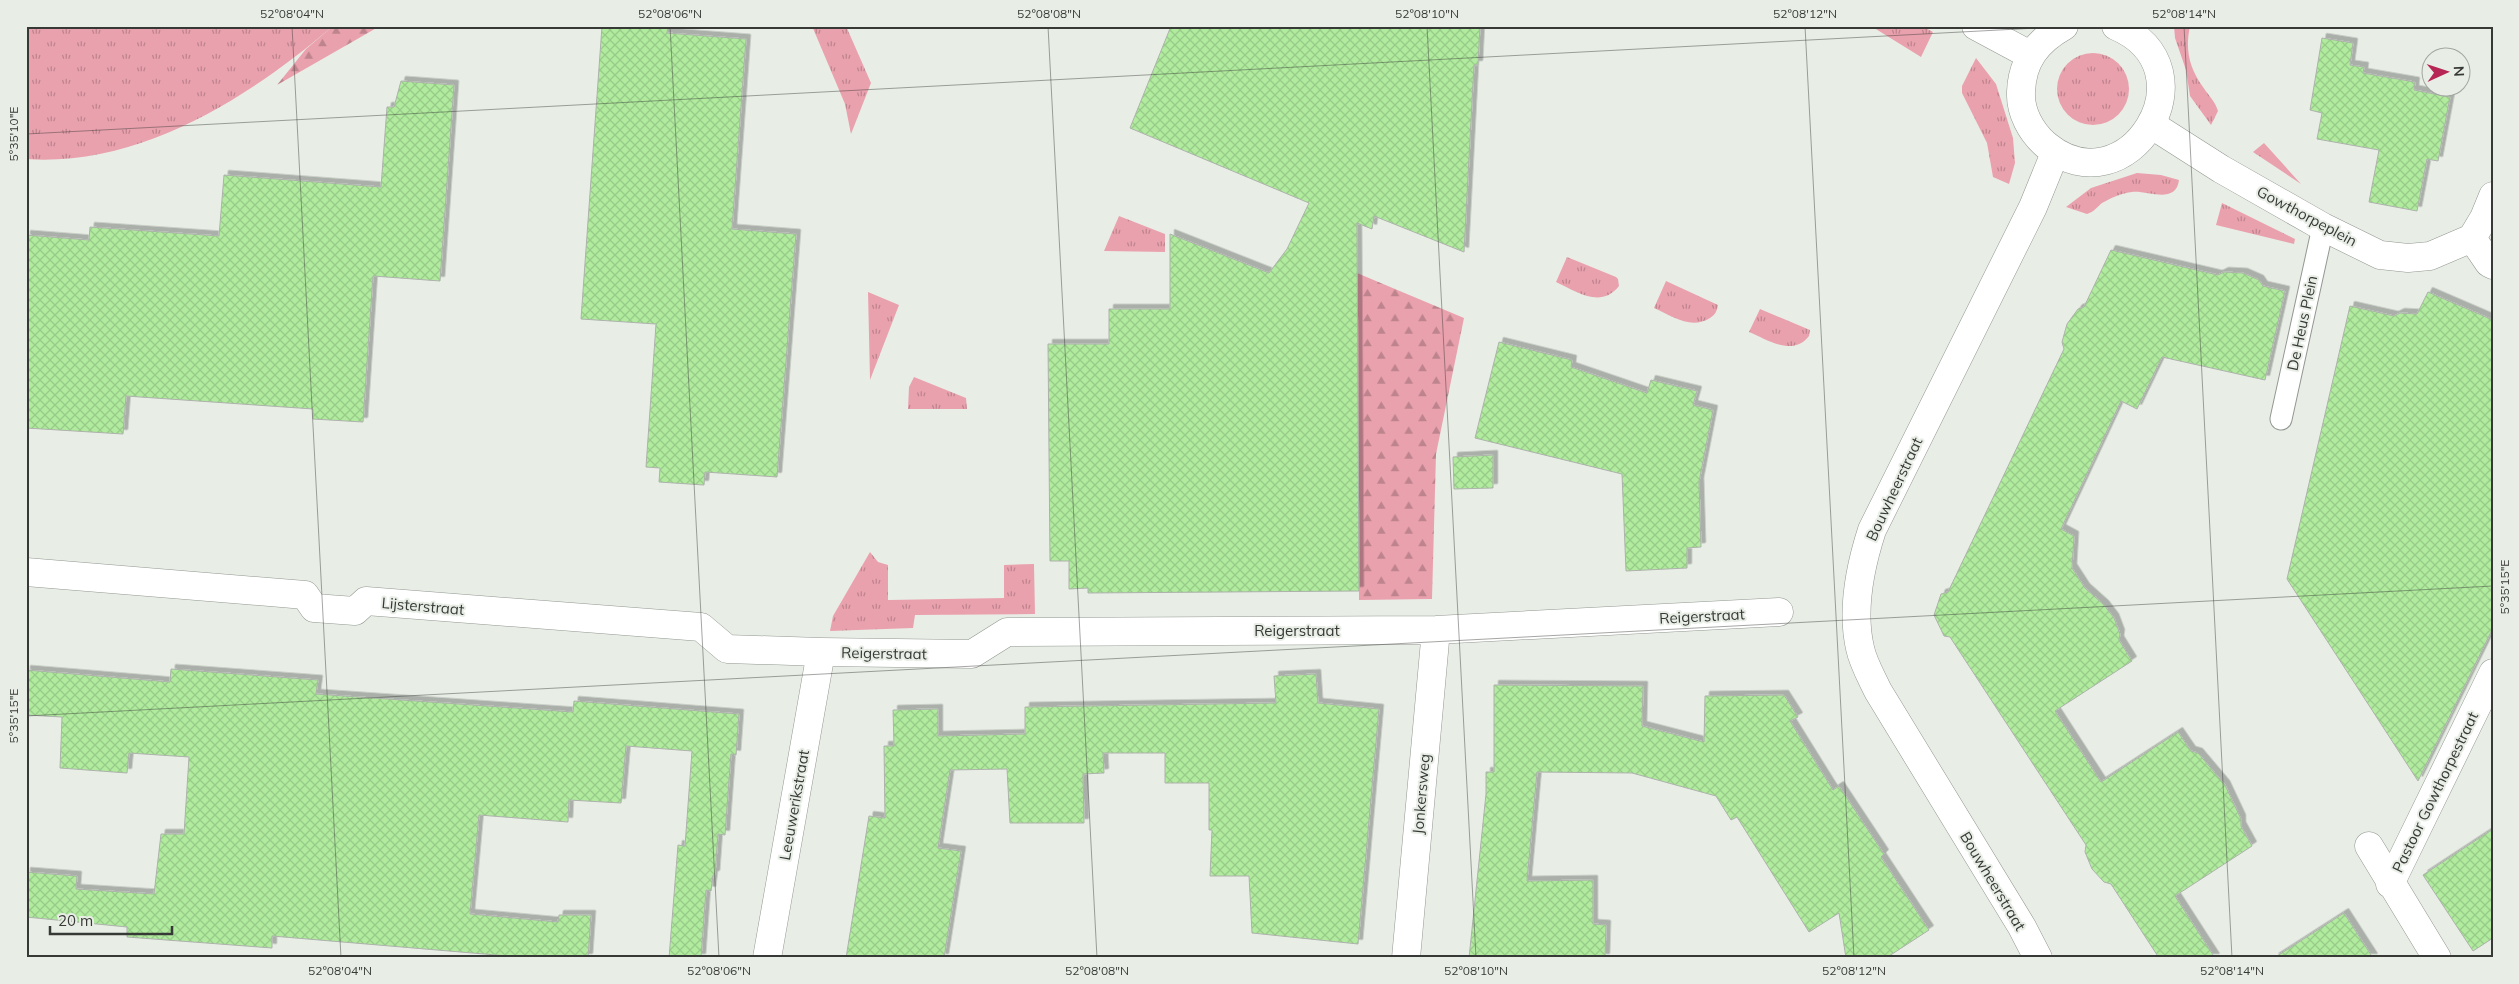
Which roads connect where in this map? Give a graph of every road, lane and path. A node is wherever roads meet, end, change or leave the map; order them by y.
1 (1976, 26) edge
2 (2064, 26) edge
3 (2124, 28) edge
4 (2030, 55) junction
5 (2152, 125) junction
6 (2055, 153) junction
7 (2493, 196) edge
8 (2323, 226) junction
9 (2472, 238) junction
10 (2493, 265) edge
11 (2281, 419) dead end
12 (26, 572) edge
13 (1779, 612) dead end
14 (1436, 630) junction
15 (821, 652) junction
16 (2493, 673) edge
17 (2369, 846) dead end
18 (2390, 884) junction
19 (767, 958) edge
20 (1406, 958) edge
21 (2038, 958) edge
22 (2437, 958) edge

1 - 4 street
2 - 4 street
3 - 5 street
4 - 6 street
5 - 6 street
5 - 8 street, Gowthorpeplein
6 - 21 street, Bouwheerstraat
7 - 9 street
8 - 9 street, Gowthorpeplein
8 - 11 lane, De Heus Plein
9 - 10 street
12 - 15 street, Lijsterstraat
13 - 14 street, Reigerstraat
14 - 15 street, Reigerstraat
14 - 20 street, Jonkersweg
15 - 19 street, Leeuwerikstraat
16 - 18 street, Pastoor Gowthorpestraat
17 - 18 street
18 - 22 street

